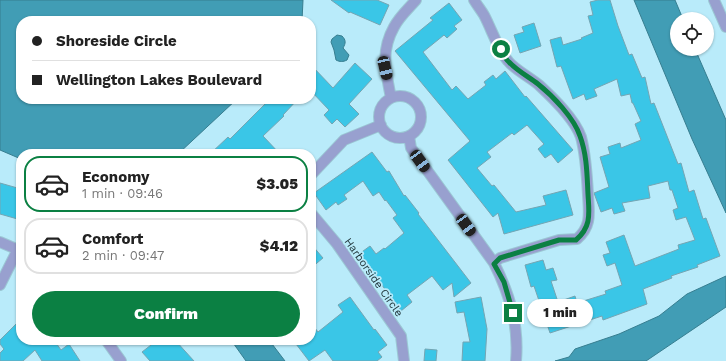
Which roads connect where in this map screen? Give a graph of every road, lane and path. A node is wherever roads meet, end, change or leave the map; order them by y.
1 (416, 0) edge
2 (474, 0) edge
3 (714, 0) edge
4 (726, 27) edge
5 (392, 98) junction
6 (381, 124) junction
7 (409, 136) junction
8 (316, 170) edge
9 (316, 219) edge
10 (0, 242) edge
11 (16, 249) edge
12 (16, 256) edge
13 (494, 264) junction
14 (0, 285) edge
15 (110, 345) edge
16 (121, 361) edge
17 (404, 361) edge
18 (516, 361) edge

1 - 5 street
2 - 13 street
3 - 4 street
5 - 6 street
5 - 7 street
6 - 7 street
6 - 8 street
7 - 13 street
9 - 17 street, Harborside Circle
10 - 11 street
12 - 14 street
13 - 18 street
15 - 16 street

